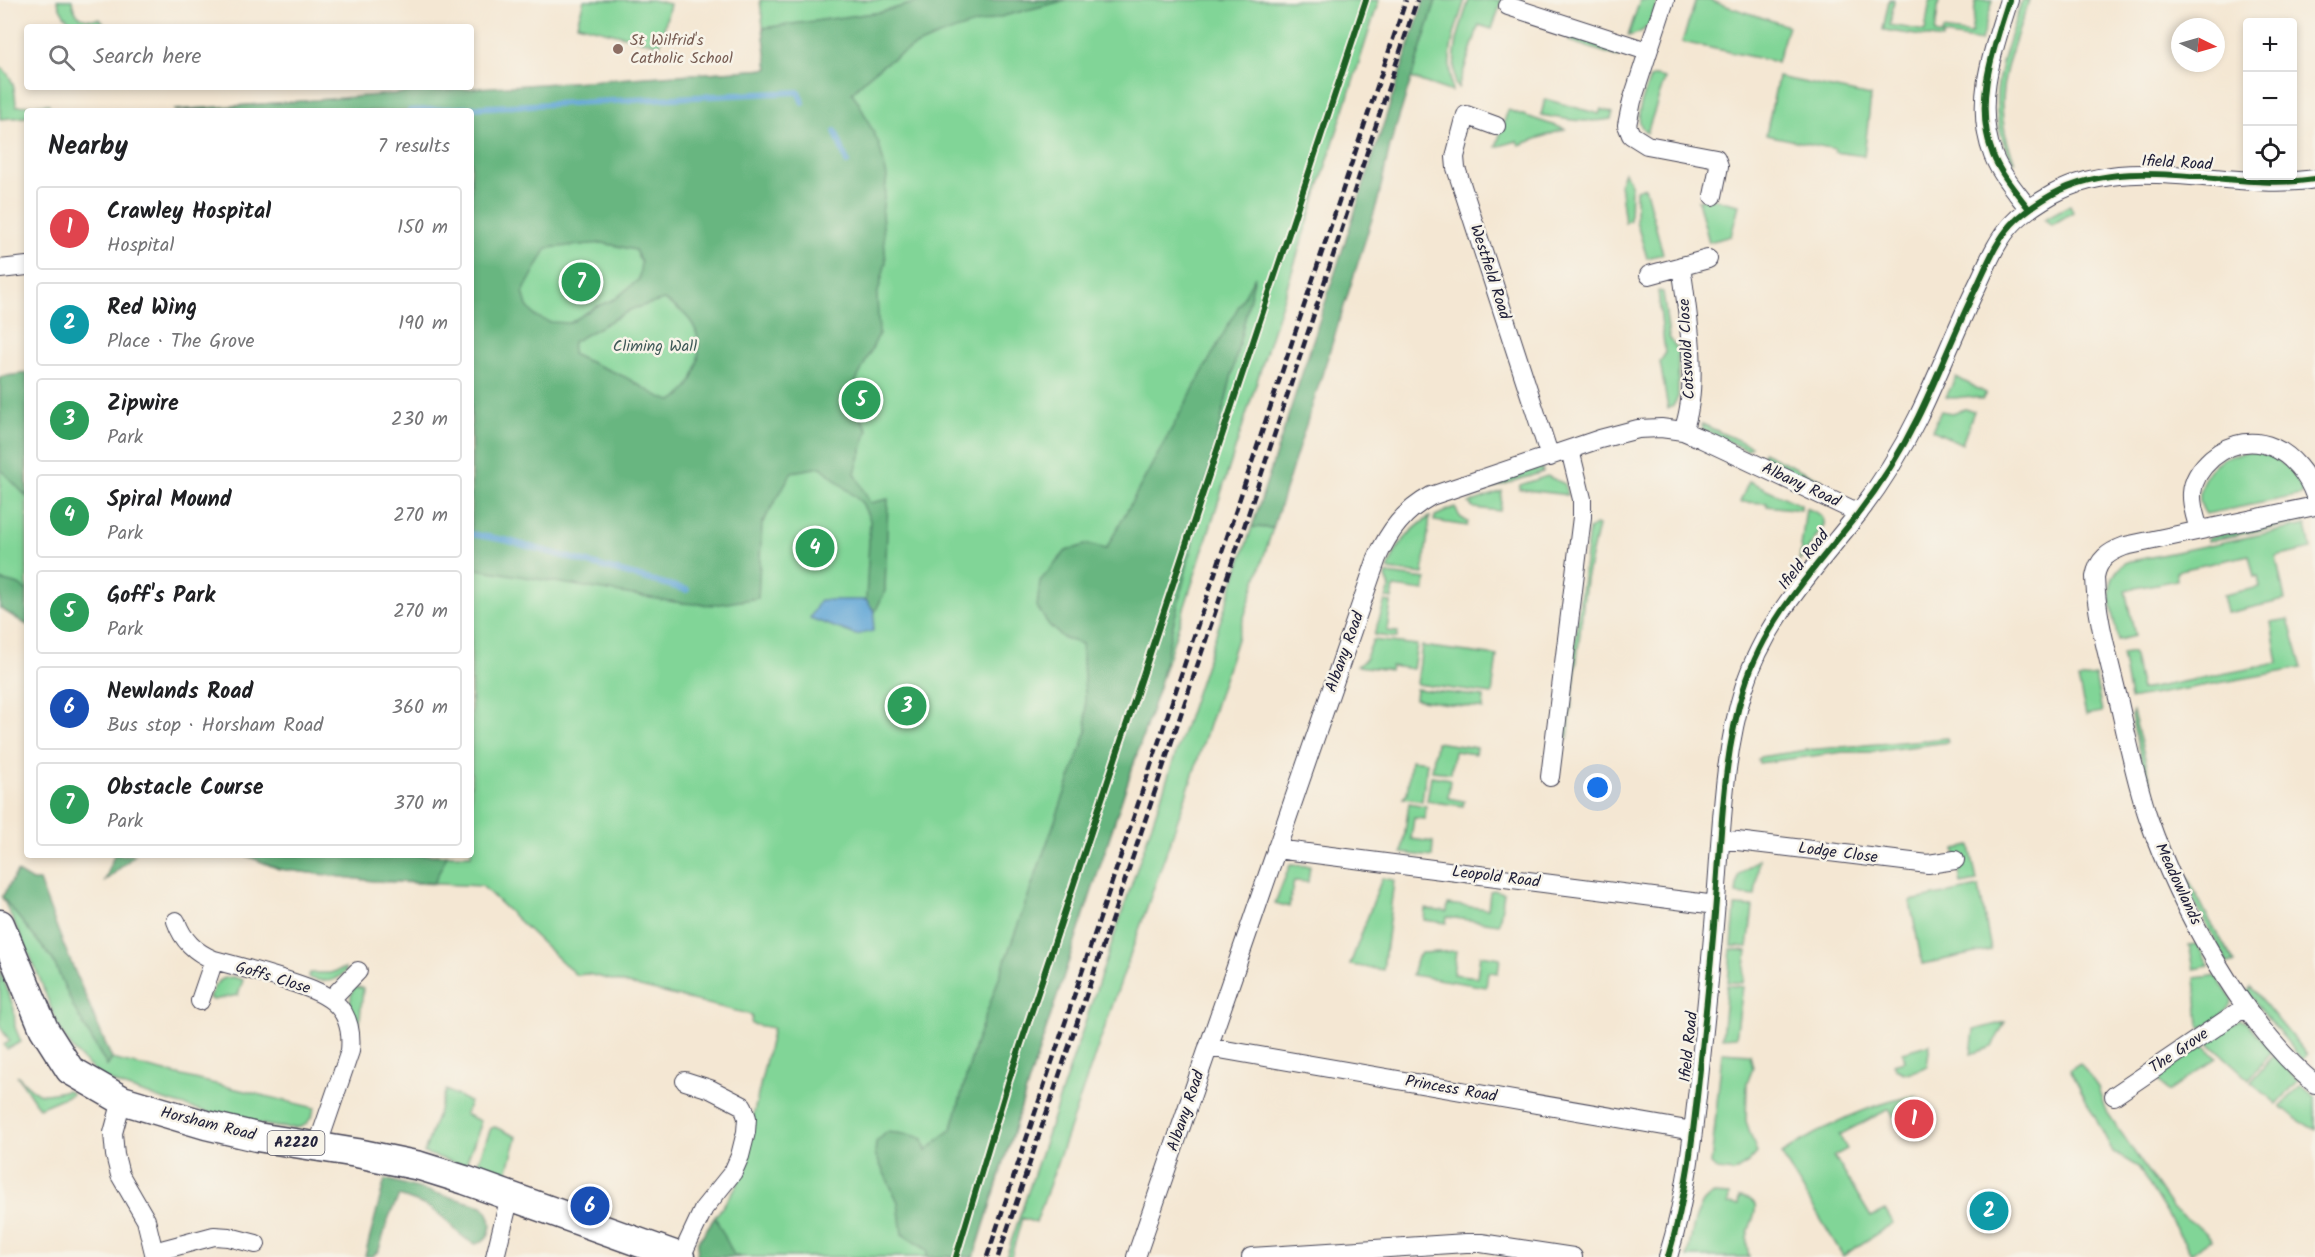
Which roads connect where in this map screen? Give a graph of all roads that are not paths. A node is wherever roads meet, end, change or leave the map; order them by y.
1 (1665, 0) edge
2 (2009, 0) edge
3 (1508, 6) dead end
4 (1647, 51) junction
5 (1496, 126) dead end
6 (2315, 179) edge
7 (1713, 196) dead end
8 (2029, 209) junction
9 (1708, 259) dead end
10 (24, 266) edge
11 (1681, 266) junction
12 (0, 269) edge
13 (1649, 275) dead end
14 (1683, 431) junction
15 (1570, 450) junction
16 (1550, 457) junction
17 (2315, 496) edge
18 (2315, 506) edge
19 (1859, 513) junction
20 (2199, 530) junction
21 (1550, 777) dead end
22 (1721, 839) junction
23 (1276, 849) junction
24 (1955, 860) dead end
25 (1716, 905) junction
26 (176, 921) dead end
27 (0, 924) edge
28 (214, 960) junction
29 (358, 971) dead end
30 (331, 999) junction
31 (200, 1001) dead end
32 (2245, 1007) junction
33 (1208, 1047) junction
34 (686, 1081) dead end
35 (2315, 1084) edge
36 (2114, 1096) dead end
37 (122, 1100) junction
38 (1693, 1131) junction
39 (317, 1147) junction
40 (510, 1196) junction
41 (256, 1244) dead end
42 (155, 1255) edge
43 (495, 1257) edge
44 (680, 1257) edge
45 (1136, 1257) edge
46 (1251, 1257) edge
47 (1573, 1257) edge
48 (1668, 1257) edge

1 - 4 street
2 - 8 street
3 - 4 street
4 - 7 street
5 - 16 street, Westfield Road
6 - 8 street, Ifield Road
8 - 19 street, Ifield Road
9 - 11 street
10 - 12 street
11 - 13 street
11 - 14 street, Cotswold Close
14 - 15 street, Albany Road
14 - 19 street, Albany Road
15 - 16 street, Albany Road
15 - 21 street
16 - 23 street, Albany Road
17 - 20 street
18 - 20 street, Meadowlands
19 - 22 street, Ifield Road
20 - 32 street, Meadowlands
22 - 24 street, Lodge Close
22 - 25 street, Ifield Road
23 - 25 street, Leopold Road
23 - 33 street, Albany Road
25 - 38 street, Ifield Road
26 - 28 street, Goffs Close
27 - 37 main road, Horsham Road / A2220
28 - 30 street, Goffs Close
28 - 31 street, Goffs Close
29 - 30 street, Goffs Close
30 - 39 street, Goffs Close
32 - 35 street, Meadowlands
32 - 36 street, The Grove
33 - 38 street, Princess Road
33 - 45 street, Albany Road
34 - 44 street
37 - 39 main road, Horsham Road / A2220
37 - 42 street
38 - 48 street, Ifield Road
39 - 40 main road, Horsham Road / A2220
40 - 43 street
40 - 44 main road, Horsham Road / A2220
41 - 42 street
46 - 47 street

